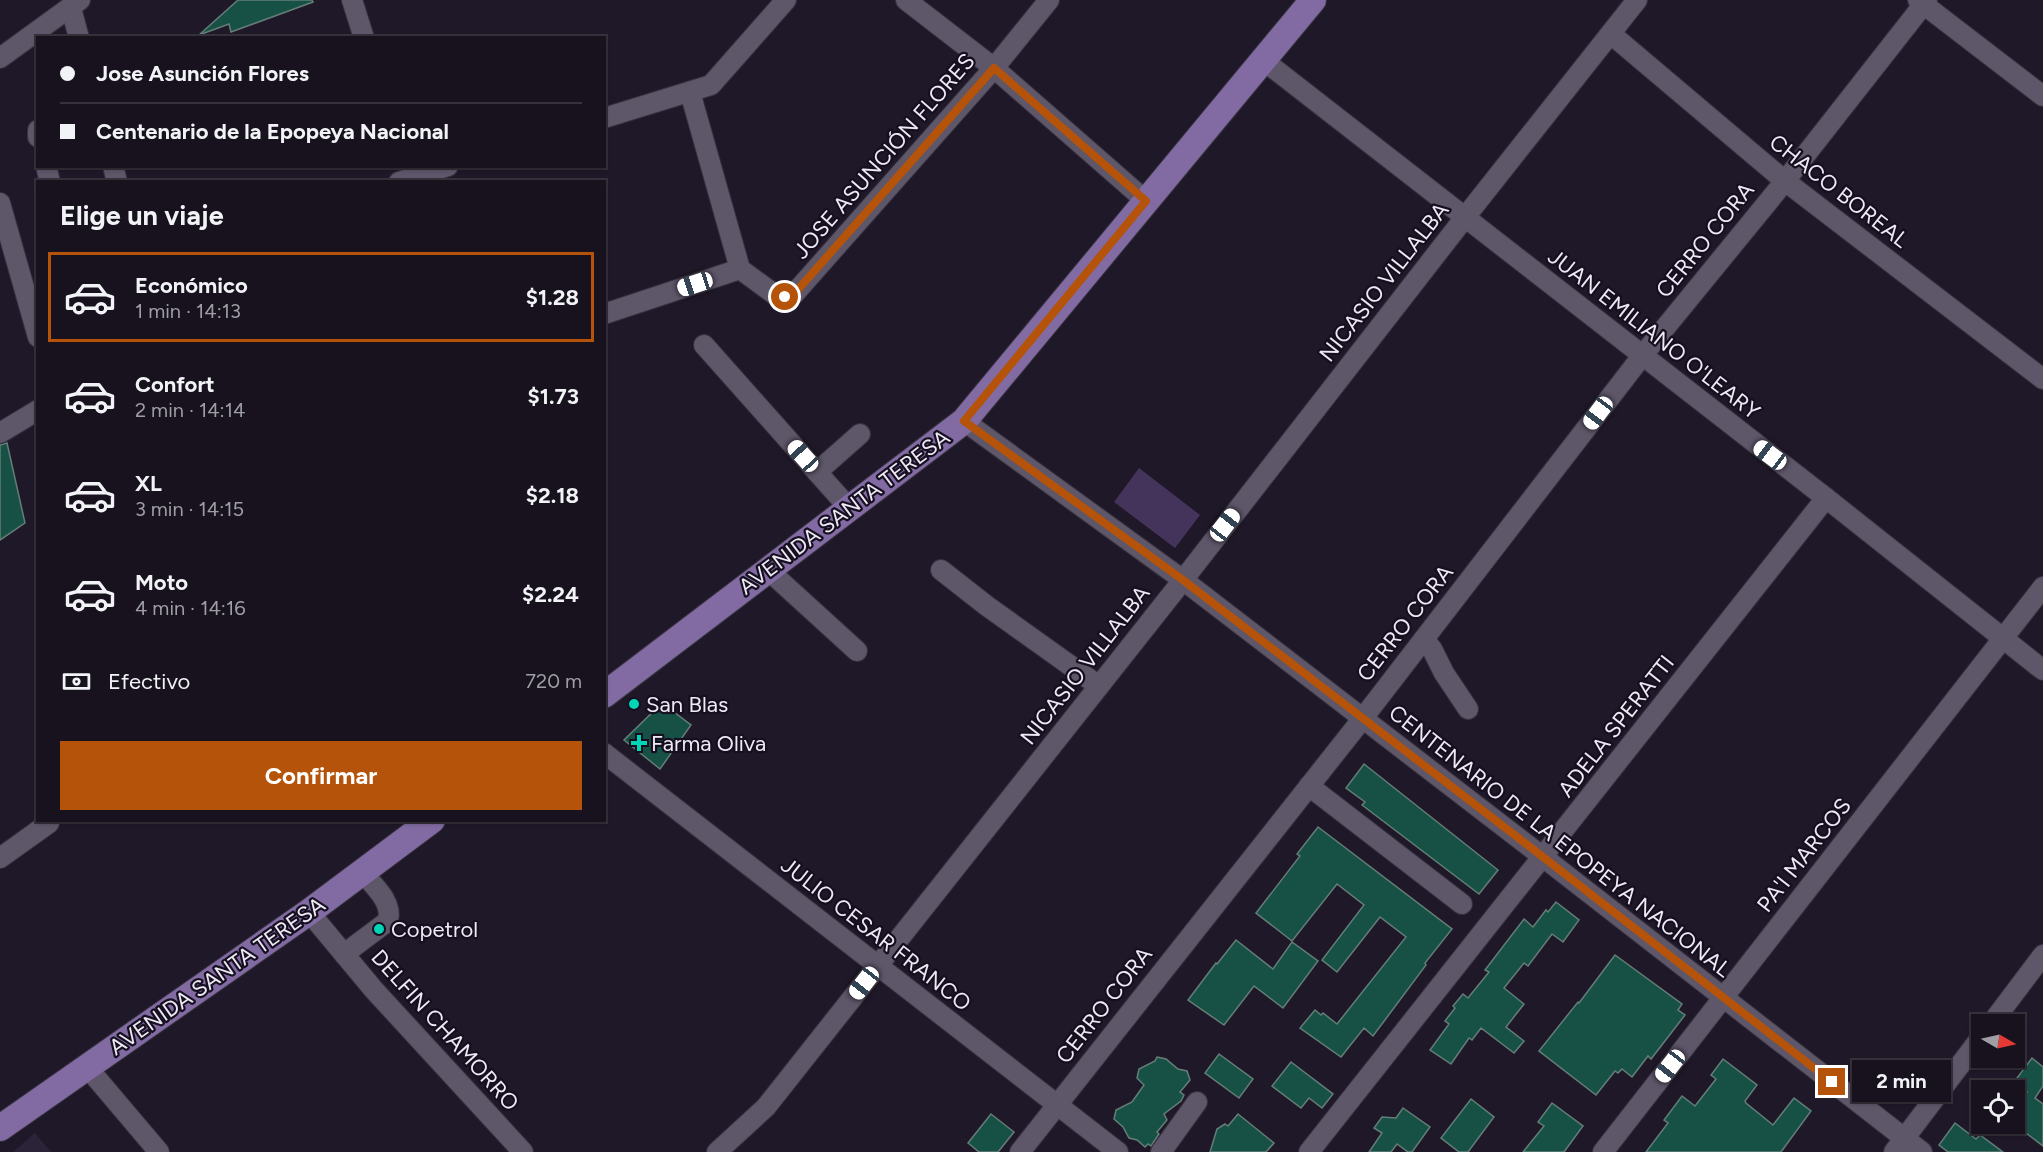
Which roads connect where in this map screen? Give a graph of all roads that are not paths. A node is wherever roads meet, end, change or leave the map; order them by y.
1 (352, 0) edge
2 (786, 0) edge
3 (906, 0) edge
4 (1049, 0) edge
5 (1313, 0) edge
6 (1637, 0) edge
7 (1922, 2) edge
8 (75, 4) edge
9 (1611, 34) junction
10 (79, 36) edge
11 (363, 36) edge
12 (0, 58) edge
13 (1263, 60) junction
14 (994, 68) junction
15 (690, 92) junction
16 (2043, 96) edge
17 (606, 117) edge
18 (440, 168) edge
19 (405, 177) edge
20 (1785, 181) junction
21 (1146, 201) junction
22 (0, 203) edge
23 (1466, 216) junction
24 (740, 269) junction
25 (606, 313) edge
26 (36, 330) edge
27 (704, 345) dead end
28 (1641, 356) junction
29 (2043, 379) edge
30 (36, 411) edge
31 (964, 421) junction
32 (0, 433) edge
33 (860, 434) dead end
34 (817, 472) junction
35 (1826, 498) junction
36 (849, 508) junction
37 (768, 570) junction
38 (941, 570) dead end
39 (1183, 580) junction
40 (2043, 587) edge
41 (1424, 639) junction
42 (2003, 639) junction
43 (857, 651) dead end
44 (2043, 670) edge
45 (1099, 686) junction
46 (606, 693) edge
47 (1468, 709) dead end
48 (1363, 718) junction
49 (606, 755) edge
50 (1309, 786) junction
51 (429, 822) edge
52 (49, 823) dead end
53 (1543, 857) junction
54 (0, 858) edge
55 (363, 873) junction
56 (1462, 904) dead end
57 (309, 912) junction
58 (344, 954) junction
59 (2043, 955) edge
60 (878, 965) junction
61 (1724, 998) junction
62 (1998, 1014) edge
63 (1971, 1050) edge
64 (87, 1067) junction
65 (1197, 1102) dead end
66 (1056, 1104) junction
67 (0, 1128) edge
68 (1899, 1145) edge
69 (159, 1152) edge
70 (523, 1152) edge
71 (717, 1152) edge
72 (1020, 1152) edge
73 (1118, 1152) edge
74 (1161, 1152) edge
75 (1309, 1152) edge
76 (1603, 1152) edge
77 (1922, 1152) edge

1 - 11 street
2 - 15 street
3 - 14 street
4 - 14 street, JOSE ASUNCIÓN FLORES
5 - 13 main road, AVENIDA SANTA TERESA
6 - 9 street, NICASIO VILLALBA
7 - 16 street
7 - 20 street, CERRO CORA
8 - 10 street
8 - 12 street
9 - 20 street, CHACO BOREAL
9 - 23 street, NICASIO VILLALBA
13 - 21 main road, AVENIDA SANTA TERESA
13 - 23 street, JUAN EMILIANO O'LEARY
14 - 21 street
14 - 24 street, JOSE ASUNCIÓN FLORES
15 - 17 street
15 - 24 street
18 - 19 street
20 - 28 street, CERRO CORA
20 - 29 street, CHACO BOREAL
21 - 31 main road, AVENIDA SANTA TERESA
22 - 26 street
23 - 28 street, JUAN EMILIANO O'LEARY
23 - 39 street, NICASIO VILLALBA
24 - 25 street
27 - 34 street
28 - 35 street, JUAN EMILIANO O'LEARY
28 - 41 street, CERRO CORA
30 - 32 street
31 - 36 main road, AVENIDA SANTA TERESA
31 - 39 street, CENTENARIO DE LA EPOPEYA NACIONAL
33 - 34 street
34 - 36 street
35 - 42 street, JUAN EMILIANO O'LEARY
35 - 53 street, ADELA SPERATTI
36 - 37 main road, AVENIDA SANTA TERESA
37 - 43 street
37 - 46 main road, AVENIDA SANTA TERESA
38 - 45 street
39 - 45 street, NICASIO VILLALBA
39 - 48 street, CENTENARIO DE LA EPOPEYA NACIONAL
40 - 42 street, PA'I MARCOS
41 - 47 street
41 - 48 street, CERRO CORA
42 - 44 street, JUAN EMILIANO O'LEARY
42 - 61 street, PA'I MARCOS
45 - 60 street, NICASIO VILLALBA
48 - 50 street, CERRO CORA
48 - 53 street, CENTENARIO DE LA EPOPEYA NACIONAL
49 - 60 street, JULIO CESAR FRANCO
50 - 56 street
50 - 66 street, CERRO CORA
51 - 55 main road, AVENIDA SANTA TERESA
52 - 54 street
53 - 61 street, CENTENARIO DE LA EPOPEYA NACIONAL
53 - 75 street, ADELA SPERATTI
55 - 57 main road, AVENIDA SANTA TERESA
55 - 58 street
57 - 58 street, DELFIN CHAMORRO
57 - 64 main road, AVENIDA SANTA TERESA
58 - 70 street, DELFIN CHAMORRO
59 - 62 street
60 - 66 street, JULIO CESAR FRANCO
60 - 71 street, NICASIO VILLALBA
61 - 68 street, CENTENARIO DE LA EPOPEYA NACIONAL
61 - 76 street, PA'I MARCOS
63 - 68 street
64 - 67 main road, AVENIDA SANTA TERESA
64 - 69 street
65 - 74 street
66 - 72 street, CERRO CORA
66 - 73 street, JULIO CESAR FRANCO
68 - 77 street, CENTENARIO DE LA EPOPEYA NACIONAL

